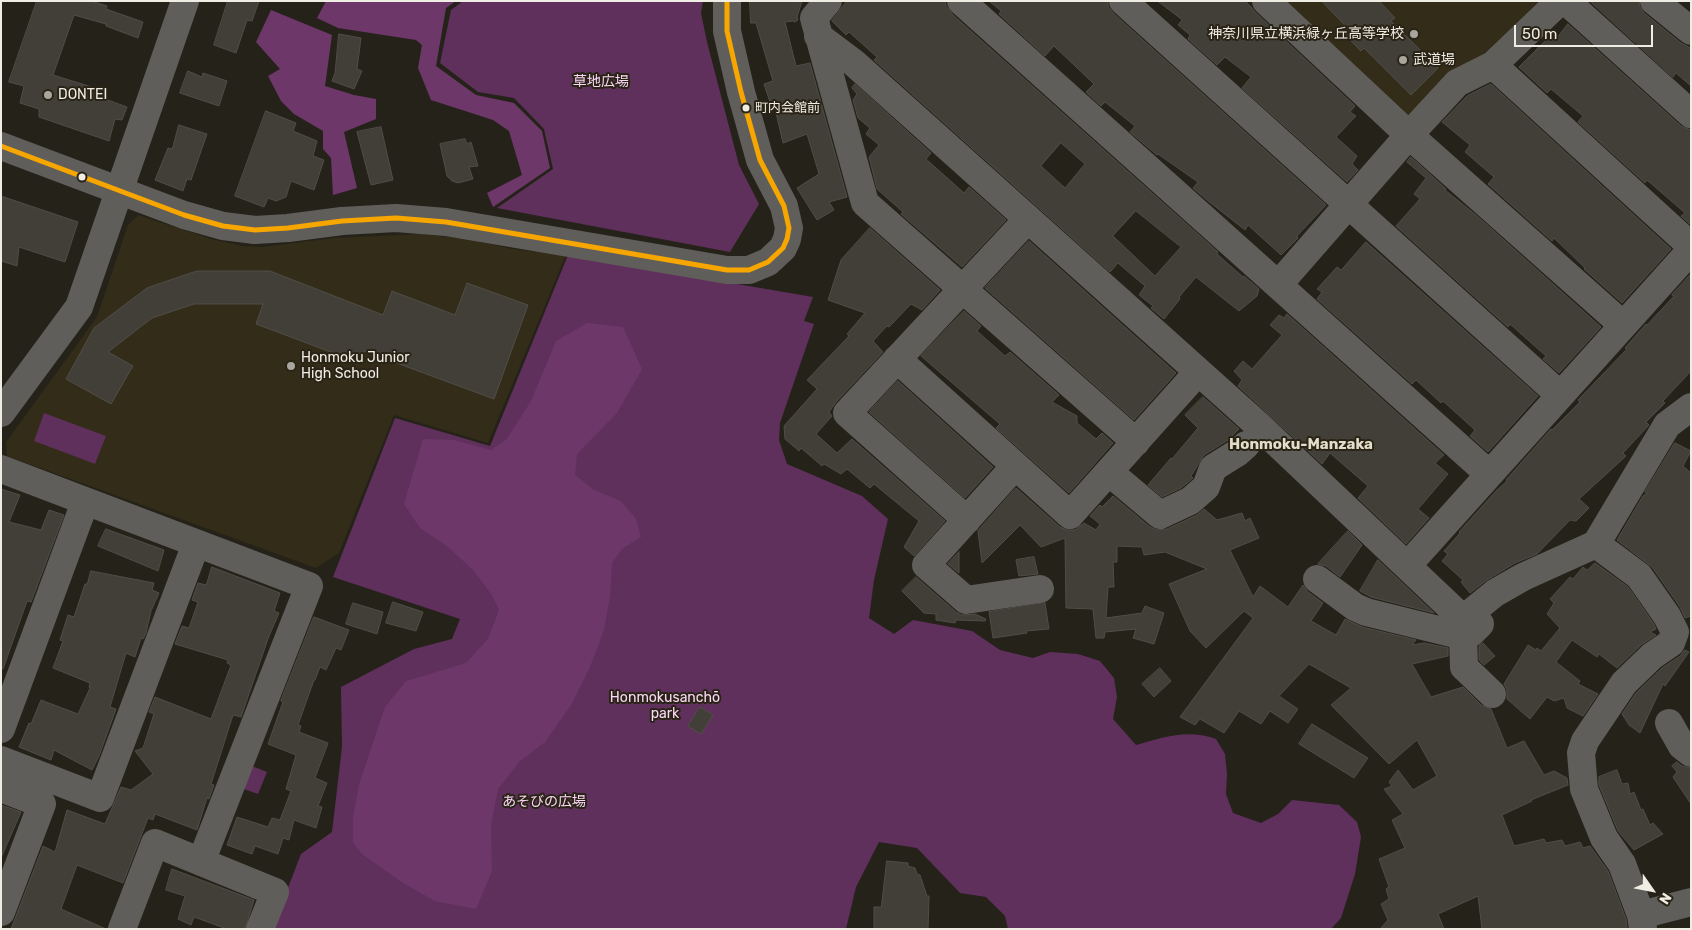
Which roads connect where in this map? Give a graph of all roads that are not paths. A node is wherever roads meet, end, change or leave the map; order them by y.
1 (186, 1) edge
2 (727, 1) edge
3 (828, 1) edge
4 (961, 1) edge
5 (1123, 1) edge
6 (1266, 1) edge
7 (1560, 1) edge
8 (1566, 1) edge
9 (1654, 1) edge
10 (1691, 31) edge
11 (818, 36) junction
12 (1493, 65) junction
13 (1691, 114) edge
14 (1410, 135) junction
15 (1, 146) edge
16 (119, 192) junction
17 (1348, 204) junction
18 (1028, 219) junction
19 (1691, 248) edge
20 (1278, 285) junction
21 (963, 289) junction
22 (1623, 325) junction
23 (897, 359) junction
24 (1198, 372) junction
25 (1560, 395) junction
26 (1691, 407) edge
27 (1, 413) edge
28 (1253, 433) junction
29 (1136, 442) junction
30 (1015, 466) junction
31 (1, 469) edge
32 (1109, 472) junction
33 (1489, 474) junction
34 (85, 502) junction
35 (967, 520) junction
36 (196, 544) junction
37 (1591, 546) junction
38 (1407, 566) junction
39 (1317, 579) dead end
40 (1040, 589) dead end
41 (1463, 636) junction
42 (1681, 638) edge
43 (1492, 694) dead end
44 (1669, 723) dead end
45 (1, 730) edge
46 (1691, 753) edge
47 (1, 760) edge
48 (1, 788) edge
49 (201, 862) junction
50 (1691, 902) edge
51 (1, 912) edge
52 (1642, 922) edge
53 (122, 929) edge
54 (260, 929) edge

1 - 16 street
2 - 16 street
3 - 11 street
4 - 20 street
5 - 17 street
6 - 14 street
7 - 12 street
8 - 13 street
9 - 10 street
11 - 18 street
11 - 21 street
12 - 14 street
12 - 19 street
14 - 17 street
14 - 22 street
15 - 16 street
16 - 27 street
17 - 20 street
17 - 25 street
18 - 21 street
18 - 24 street
19 - 22 street
20 - 33 street
21 - 23 street
21 - 29 street
22 - 25 street
23 - 30 street
23 - 35 street
24 - 28 street
24 - 29 street
25 - 33 street
26 - 37 street
28 - 32 street
28 - 38 street
29 - 32 street
30 - 32 street
30 - 35 street
31 - 34 street
33 - 38 street
34 - 36 street
34 - 45 street
35 - 40 street
36 - 47 street
36 - 49 street
37 - 38 street
37 - 41 street
37 - 42 street
39 - 41 street
41 - 43 street
42 - 52 street
44 - 46 street
48 - 51 street
49 - 53 street
49 - 54 street
50 - 52 street

